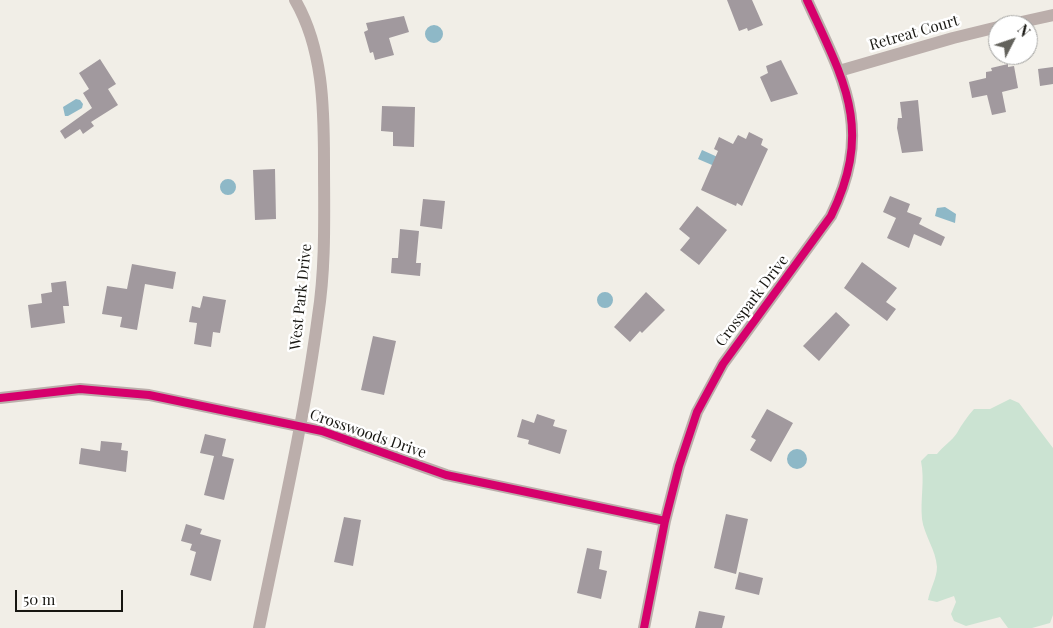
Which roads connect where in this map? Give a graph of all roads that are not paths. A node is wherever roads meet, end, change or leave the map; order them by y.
1 (295, 0) edge
2 (807, 0) edge
3 (1053, 15) edge
4 (1038, 18) edge
5 (988, 29) edge
6 (839, 71) junction
7 (0, 398) edge
8 (299, 425) junction
9 (665, 521) junction
10 (259, 628) edge
11 (644, 628) edge

1 - 8 street, West Park Drive
2 - 6 street, Crosspark Drive
3 - 4 street
5 - 6 street, Retreat Court
6 - 9 street, Crosspark Drive
7 - 8 street, Crosswoods Drive
8 - 9 street, Crosswoods Drive
8 - 10 street, West Park Drive
9 - 11 street, Crosspark Drive

